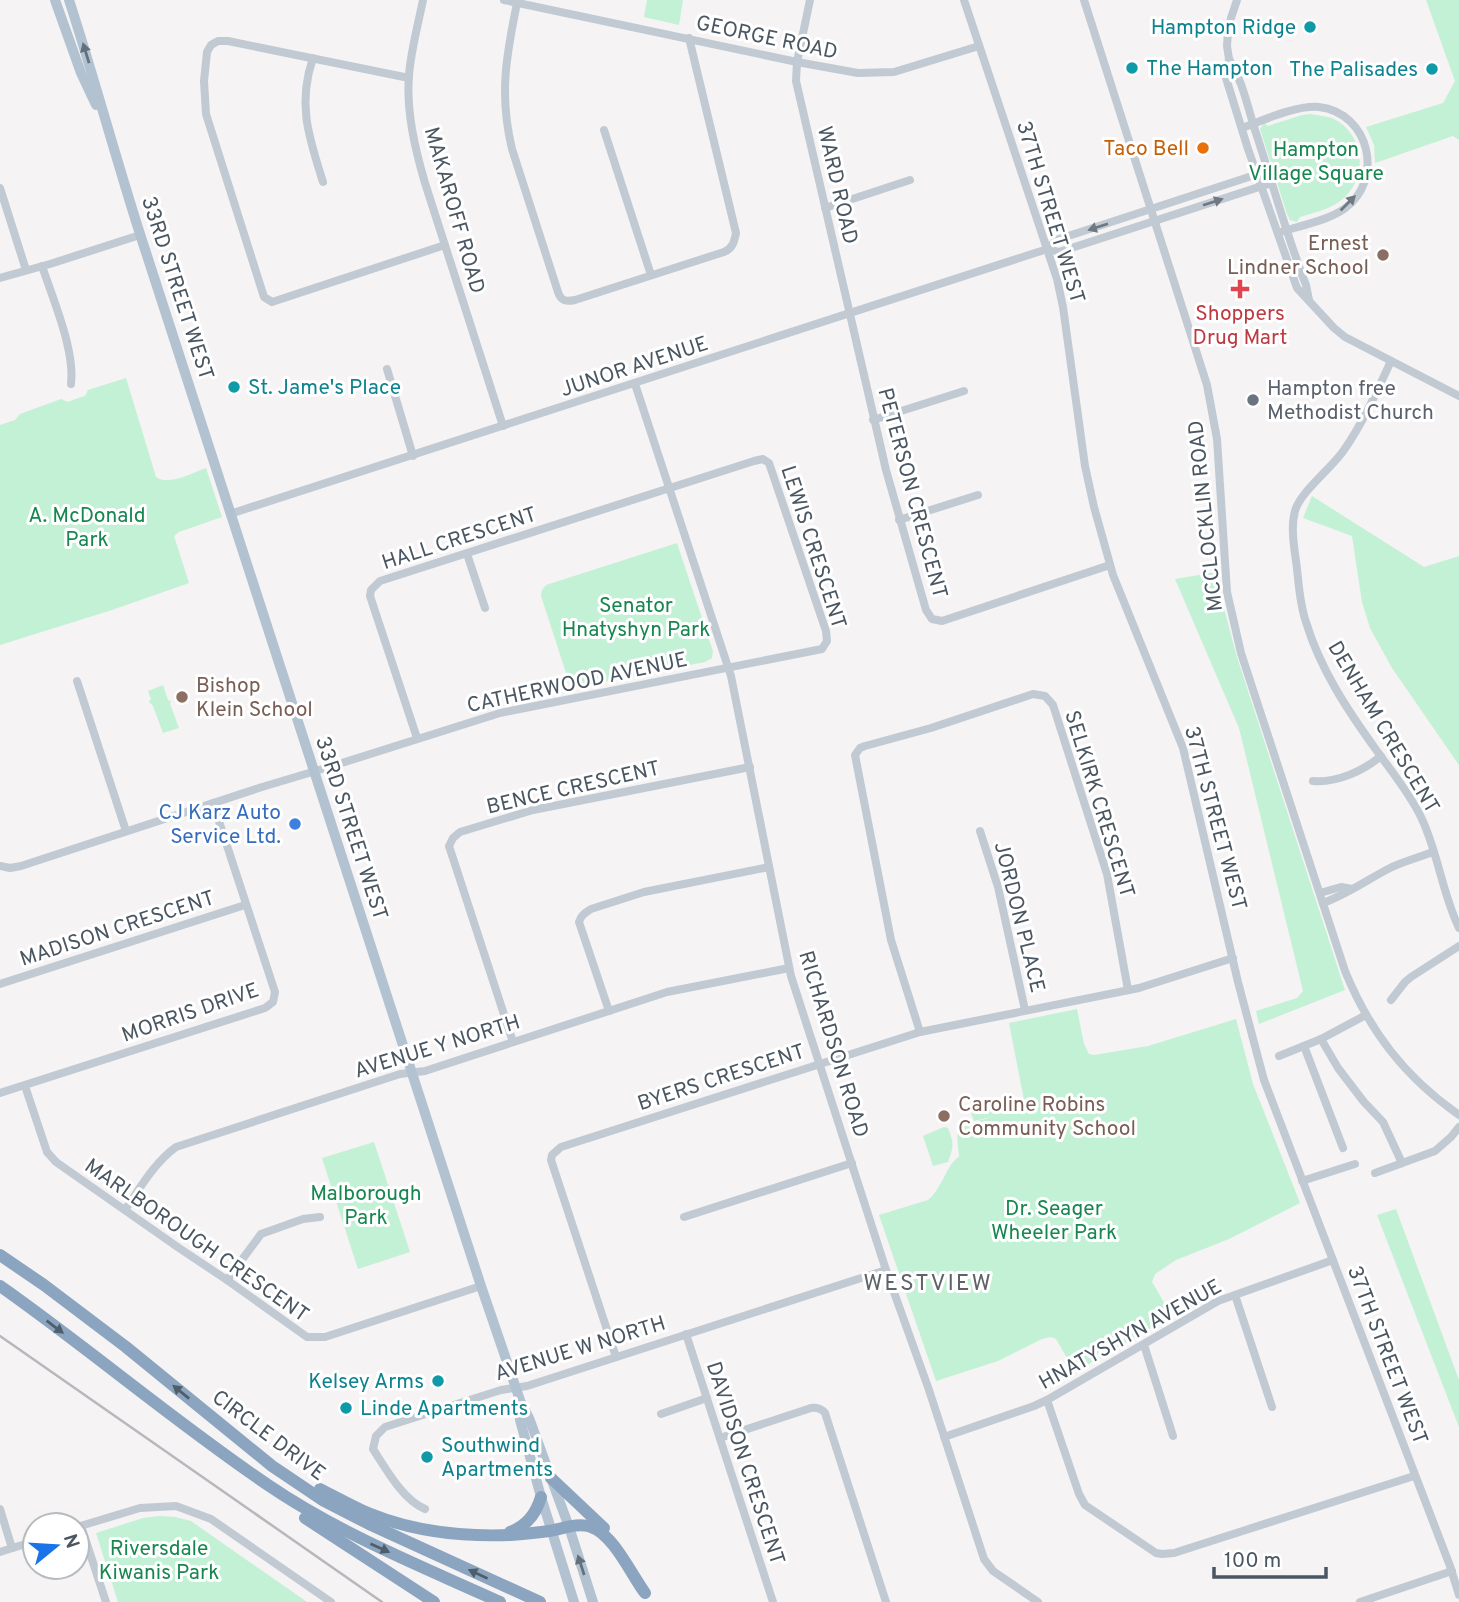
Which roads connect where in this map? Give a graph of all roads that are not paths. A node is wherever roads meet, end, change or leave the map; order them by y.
1 (55, 0) edge
2 (69, 0) edge
3 (423, 0) edge
4 (504, 0) edge
5 (810, 0) edge
6 (964, 0) edge
7 (1084, 0) edge
8 (1237, 0) edge
9 (517, 3) junction
10 (689, 38) junction
11 (979, 46) junction
12 (313, 58) junction
13 (1229, 60) junction
14 (797, 62) junction
15 (409, 78) junction
16 (1253, 124) junction
17 (1242, 128) junction
18 (604, 130) dead end
19 (112, 142) junction
20 (1268, 171) junction
21 (1257, 174) junction
22 (910, 180) dead end
23 (323, 182) dead end
24 (1271, 183) junction
25 (1261, 186) junction
26 (0, 188) edge
27 (825, 208) junction
28 (1151, 209) junction
29 (1154, 220) junction
30 (1283, 232) junction
31 (140, 235) junction
32 (445, 245) junction
33 (1048, 249) junction
34 (42, 266) junction
35 (26, 270) junction
36 (651, 275) junction
37 (0, 278) edge
38 (849, 314) junction
39 (1391, 361) junction
40 (387, 369) dead end
41 (71, 384) dead end
42 (635, 384) junction
43 (964, 391) dead end
44 (1459, 396) edge
45 (873, 420) junction
46 (503, 426) junction
47 (413, 456) junction
48 (670, 488) junction
49 (978, 495) dead end
50 (230, 514) junction
51 (899, 520) junction
52 (467, 554) junction
53 (1110, 565) junction
54 (485, 608) dead end
55 (728, 667) junction
56 (77, 681) dead end
57 (417, 738) junction
58 (1381, 756) junction
59 (750, 767) junction
60 (313, 772) junction
61 (1313, 781) dead end
62 (213, 803) junction
63 (126, 831) junction
64 (980, 831) dead end
65 (1433, 852) junction
66 (0, 866) edge
67 (769, 867) junction
68 (1322, 898) junction
69 (246, 905) junction
70 (1459, 928) edge
71 (1459, 946) edge
72 (1233, 958) junction
73 (789, 968) junction
74 (0, 984) edge
75 (1128, 990) junction
76 (1391, 1000) dead end
77 (1025, 1010) junction
78 (609, 1011) junction
79 (1366, 1015) junction
80 (920, 1032) junction
81 (1321, 1039) junction
82 (513, 1042) junction
83 (1304, 1046) junction
84 (1279, 1056) dead end
85 (820, 1064) junction
86 (412, 1073) junction
87 (25, 1086) junction
88 (0, 1093) edge
89 (1459, 1115) edge
90 (1459, 1127) edge
91 (1343, 1148) dead end
92 (852, 1163) junction
93 (1402, 1163) junction
94 (1355, 1164) dead end
95 (1375, 1173) dead end
96 (1302, 1181) junction
97 (125, 1210) junction
98 (320, 1217) dead end
99 (684, 1217) dead end
100 (0, 1255) edge
101 (1333, 1260) junction
102 (886, 1270) junction
103 (227, 1280) junction
104 (0, 1286) edge
105 (481, 1286) junction
106 (1235, 1295) junction
107 (686, 1334) junction
108 (1144, 1345) junction
109 (617, 1357) junction
110 (515, 1387) junction
111 (138, 1390) junction
112 (707, 1398) junction
113 (1047, 1401) junction
114 (521, 1404) junction
115 (1272, 1407) dead end
116 (661, 1414) dead end
117 (1173, 1436) dead end
118 (944, 1437) junction
119 (720, 1438) junction
120 (272, 1466) junction
121 (1414, 1476) junction
122 (551, 1478) junction
123 (541, 1497) junction
124 (425, 1509) dead end
125 (0, 1510) edge
126 (91, 1523) edge
127 (569, 1527) junction
128 (551, 1531) junction
129 (492, 1535) junction
130 (21, 1545) edge
131 (12, 1548) junction
132 (0, 1552) edge
133 (91, 1560) edge
134 (1452, 1571) junction
135 (1024, 1593) junction
136 (1459, 1595) edge
137 (648, 1597) edge
138 (106, 1602) edge
139 (331, 1602) edge
140 (434, 1602) edge
141 (500, 1602) edge
142 (540, 1602) edge
143 (574, 1602) edge
144 (593, 1602) edge
145 (773, 1602) edge
146 (887, 1602) edge
147 (1018, 1602) edge
148 (1038, 1602) edge
149 (1360, 1602) edge

1 - 19 main road, 33RD STREET WEST
19 -> 2 main road, 33RD STREET WEST
3 - 15 street, MAKAROFF ROAD
4 - 9 street, GEORGE ROAD
5 - 14 street, WARD ROAD
6 - 11 street, 37TH STREET WEST
7 - 28 street, MCCLOCKLIN ROAD
8 - 13 street
9 - 10 street, GEORGE ROAD
9 - 36 street
10 - 14 street, GEORGE ROAD
10 - 36 street
11 - 14 street, GEORGE ROAD
11 - 33 street, 37TH STREET WEST
12 - 15 street
12 - 23 street
12 - 32 street
13 - 16 street
13 - 17 street
14 - 27 street, WARD ROAD
15 - 32 street, MAKAROFF ROAD
16 - 17 street
16 - 20 street
30 -> 16 street
17 - 21 street
18 - 36 street
19 - 31 main road, 33RD STREET WEST
20 - 21 street, JUNOR AVENUE
20 - 24 street
21 - 25 street
21 - 28 street, JUNOR AVENUE
22 - 27 street
24 - 25 street, JUNOR AVENUE
24 - 30 street
29 -> 25 street, JUNOR AVENUE
25 - 30 street
26 - 35 street
27 - 38 street, WARD ROAD
28 - 29 street, MCCLOCKLIN ROAD
28 -> 33 street, JUNOR AVENUE
29 - 33 street, JUNOR AVENUE
29 - 68 street, MCCLOCKLIN ROAD
30 - 39 street
31 - 34 street
31 - 50 main road, 33RD STREET WEST
32 - 46 street, MAKAROFF ROAD
33 - 38 street, JUNOR AVENUE
33 - 53 street, 37TH STREET WEST
34 - 35 street
34 - 41 street
35 - 37 street
38 - 42 street, JUNOR AVENUE
38 - 45 street, PETERSON CRESCENT
39 - 44 street
39 - 58 street, DENHAM CRESCENT
40 - 47 street
42 - 46 street, JUNOR AVENUE
42 - 48 street, RICHARDSON ROAD
43 - 45 street
45 - 51 street, PETERSON CRESCENT
46 - 47 street, JUNOR AVENUE
47 - 50 street, JUNOR AVENUE
48 - 52 street, HALL CRESCENT
48 - 55 street, RICHARDSON ROAD
48 - 55 street, LEWIS CRESCENT
49 - 51 street
50 - 60 main road, 33RD STREET WEST
51 - 53 street, PETERSON CRESCENT
52 - 54 street
52 - 57 street, HALL CRESCENT
53 - 72 street, 37TH STREET WEST
55 - 57 street, CATHERWOOD AVENUE
55 - 59 street, RICHARDSON ROAD
56 - 63 street
57 - 60 street, CATHERWOOD AVENUE
58 - 61 street
58 - 65 street, DENHAM CRESCENT
59 - 67 street, RICHARDSON ROAD
59 - 82 street, BENCE CRESCENT
60 - 62 street, CATHERWOOD AVENUE
60 - 86 main road, 33RD STREET WEST
62 - 63 street, CATHERWOOD AVENUE
62 - 69 street, MORRIS DRIVE
63 - 66 street, CATHERWOOD AVENUE
64 - 77 street, JORDON PLACE
65 - 68 street
65 - 70 street, DENHAM CRESCENT
67 - 73 street, RICHARDSON ROAD
67 - 78 street
68 - 79 street, MCCLOCKLIN ROAD
69 - 74 street, MADISON CRESCENT
69 - 87 street, MORRIS DRIVE
71 - 76 street
72 - 75 street, BYERS CRESCENT
72 - 96 street, 37TH STREET WEST
73 - 78 street, AVENUE Y NORTH
73 - 85 street, RICHARDSON ROAD
75 - 77 street, BYERS CRESCENT
75 - 80 street, SELKIRK CRESCENT
77 - 80 street, BYERS CRESCENT
78 - 82 street, AVENUE Y NORTH
79 - 81 street
79 - 89 street, MCCLOCKLIN ROAD
80 - 85 street, BYERS CRESCENT
81 - 83 street
81 - 93 street
82 - 86 street, AVENUE Y NORTH
83 - 84 street
83 - 91 street
85 - 92 street, RICHARDSON ROAD
85 - 109 street, BYERS CRESCENT
86 - 97 street, AVENUE Y NORTH
86 - 105 main road, 33RD STREET WEST
87 - 88 street, MORRIS DRIVE
87 - 97 street, MARLBOROUGH CRESCENT
90 - 93 street
92 - 99 street
92 - 102 street, RICHARDSON ROAD
93 - 95 street
94 - 96 street
96 - 101 street, 37TH STREET WEST
97 - 103 street, MARLBOROUGH CRESCENT
98 - 103 street
120 -> 100 highway, CIRCLE DRIVE
101 - 106 street, HNATYSHYN AVENUE
101 - 121 street, 37TH STREET WEST
102 - 107 street, AVENUE W NORTH
102 - 118 street, RICHARDSON ROAD
103 - 105 street, MARLBOROUGH CRESCENT
104 -> 111 highway, CIRCLE DRIVE
105 - 110 main road, 33RD STREET WEST
106 - 108 street, HNATYSHYN AVENUE
106 - 115 street
107 - 109 street, AVENUE W NORTH
107 - 112 street, DAVIDSON CRESCENT
108 - 113 street, HNATYSHYN AVENUE
108 - 117 street
109 - 110 street, AVENUE W NORTH
110 - 114 main road, 33RD STREET WEST
110 - 124 street, AVENUE W NORTH
111 - 140 highway
111 -> 141 highway, CIRCLE DRIVE
112 - 116 street
112 - 119 street, DAVIDSON CRESCENT
113 - 118 street, HNATYSHYN AVENUE
113 - 121 street
114 - 122 main road, 33RD STREET WEST
114 - 123 main road, 33RD STREET WEST
118 - 135 street, RICHARDSON ROAD
119 - 145 street, DAVIDSON CRESCENT
119 - 146 street
120 - 129 highway
142 -> 120 highway, CIRCLE DRIVE
121 - 134 street, 37TH STREET WEST
122 - 127 main road, 33RD STREET WEST
122 - 137 highway
123 - 128 main road, 33RD STREET WEST
123 - 129 highway
125 - 131 street
126 - 139 street
127 - 128 highway
127 - 137 highway
144 -> 127 main road, 33RD STREET WEST
128 - 129 highway
128 - 143 main road, 33RD STREET WEST
130 - 131 street
131 - 132 street
133 - 138 street
134 - 136 street, 37TH STREET WEST
134 - 149 street
135 - 147 street
135 - 148 street, RICHARDSON ROAD

